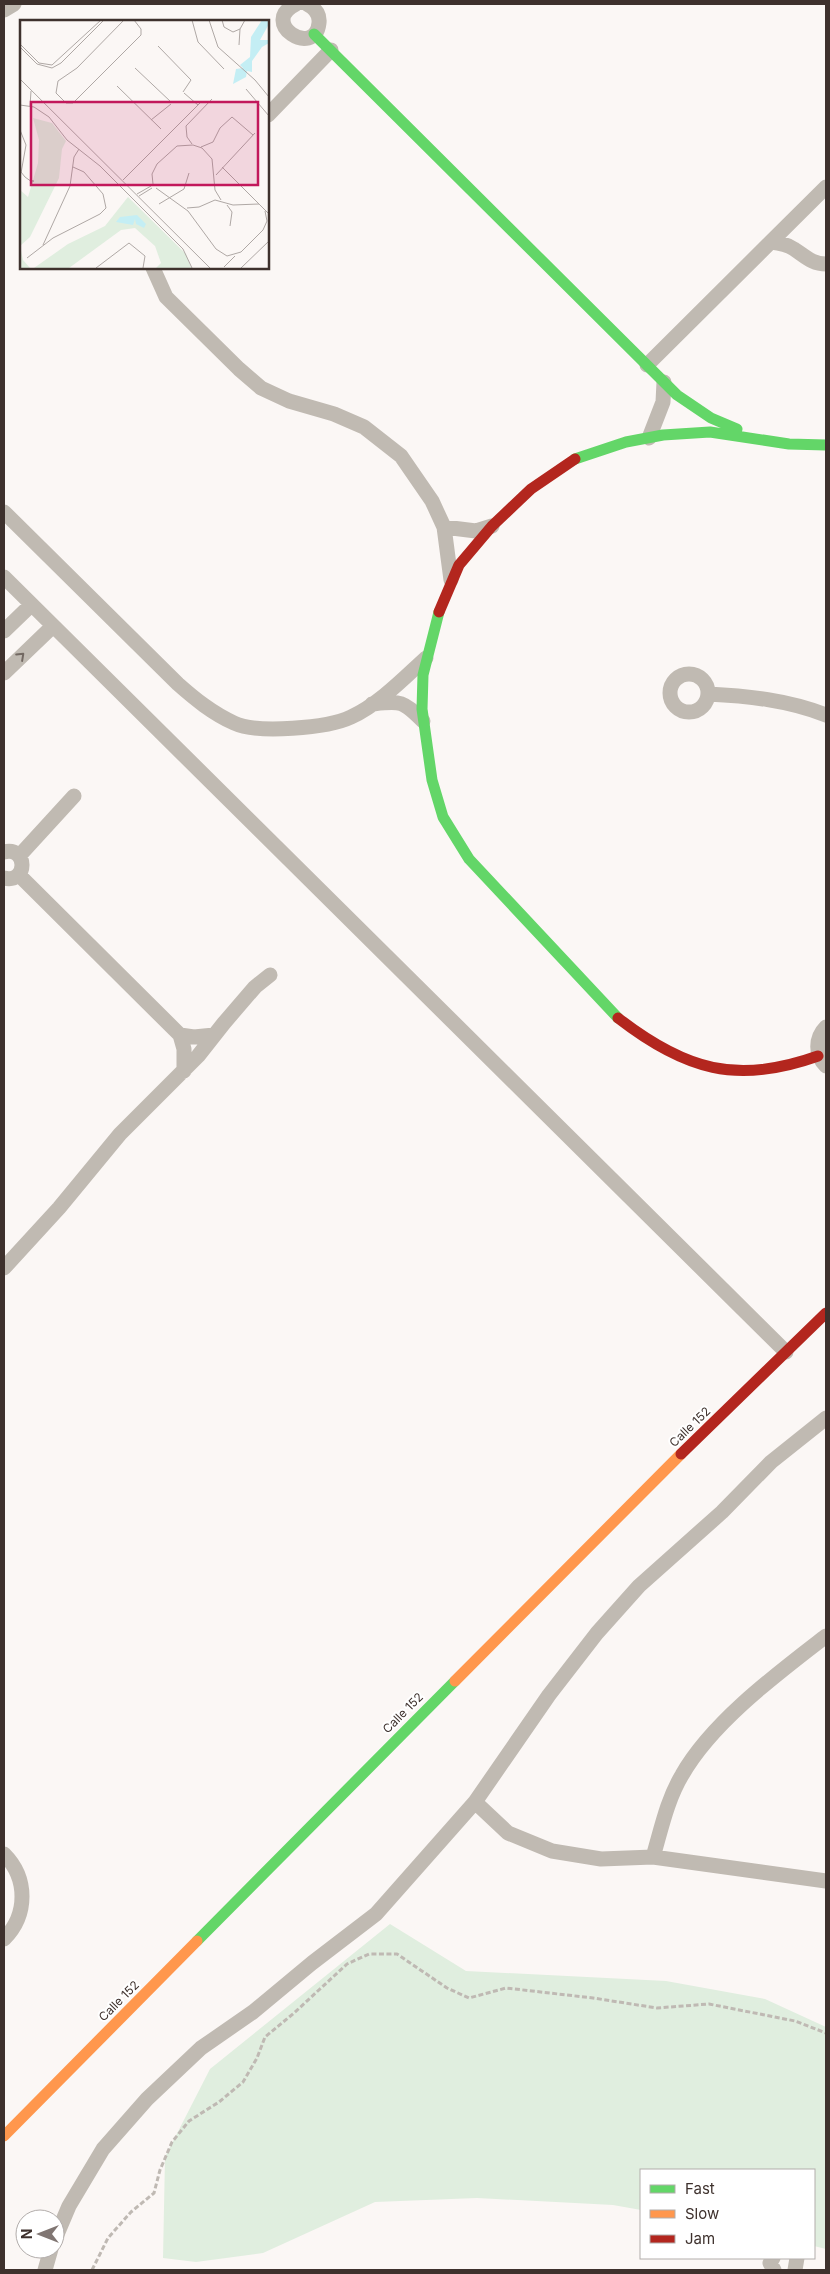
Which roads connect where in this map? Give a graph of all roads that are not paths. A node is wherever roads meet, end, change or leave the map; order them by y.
1 (14, 4) edge
2 (296, 4) edge
3 (308, 4) edge
4 (4, 10) edge
5 (314, 34) junction
6 (331, 50) junction
7 (269, 114) edge
8 (826, 190) edge
9 (771, 242) junction
10 (826, 264) edge
11 (153, 269) edge
12 (647, 365) junction
13 (664, 382) junction
14 (649, 438) junction
15 (763, 440) junction
16 (826, 445) edge
17 (4, 512) edge
18 (492, 526) junction
19 (444, 527) junction
20 (4, 577) edge
21 (452, 583) junction
22 (32, 604) junction
23 (53, 626) junction
24 (4, 632) edge
25 (426, 658) junction
26 (4, 673) edge
27 (708, 694) dead end
28 (371, 704) junction
29 (826, 715) edge
30 (423, 721) junction
31 (74, 796) dead end
32 (4, 852) edge
33 (20, 856) junction
34 (19, 875) junction
35 (4, 878) edge
36 (270, 975) dead end
37 (826, 1027) edge
38 (180, 1035) junction
39 (214, 1035) junction
40 (822, 1061) edge
41 (184, 1070) junction
42 (4, 1268) edge
43 (826, 1313) edge
44 (786, 1352) junction
45 (826, 1418) edge
46 (826, 1636) edge
47 (475, 1802) junction
48 (4, 1854) edge
49 (653, 1857) junction
50 (826, 1881) edge
51 (4, 1938) edge
52 (4, 2136) edge
53 (65, 2215) edge
54 (772, 2259) edge
55 (774, 2270) edge

1 - 4 street
2 - 5 street
3 - 5 street
5 - 6 street
6 - 7 street
6 - 12 street
8 - 9 street
9 - 10 street
9 - 12 street
11 - 19 street
12 - 13 street
13 - 14 street
13 - 15 street
14 - 15 street
14 - 18 street
15 - 16 street
17 - 28 street
18 - 19 street
18 - 21 street
19 - 21 street
20 - 22 street
21 - 25 street
22 - 23 street
22 - 24 street
26 -> 23 street
23 - 44 street
25 - 28 street
25 - 30 street
27 - 29 street
28 - 30 street
30 - 40 street
31 - 33 street
32 - 33 street
33 - 34 street
34 - 35 street
34 - 38 street
36 - 39 street
37 - 40 street
38 - 39 street
38 - 41 street
39 - 41 street
41 - 42 street
43 - 44 street, Calle 152
44 - 52 street, Calle 152
45 - 47 street
46 - 49 street
47 - 49 street
47 - 53 street
48 - 51 street
49 - 50 street
54 - 55 street

